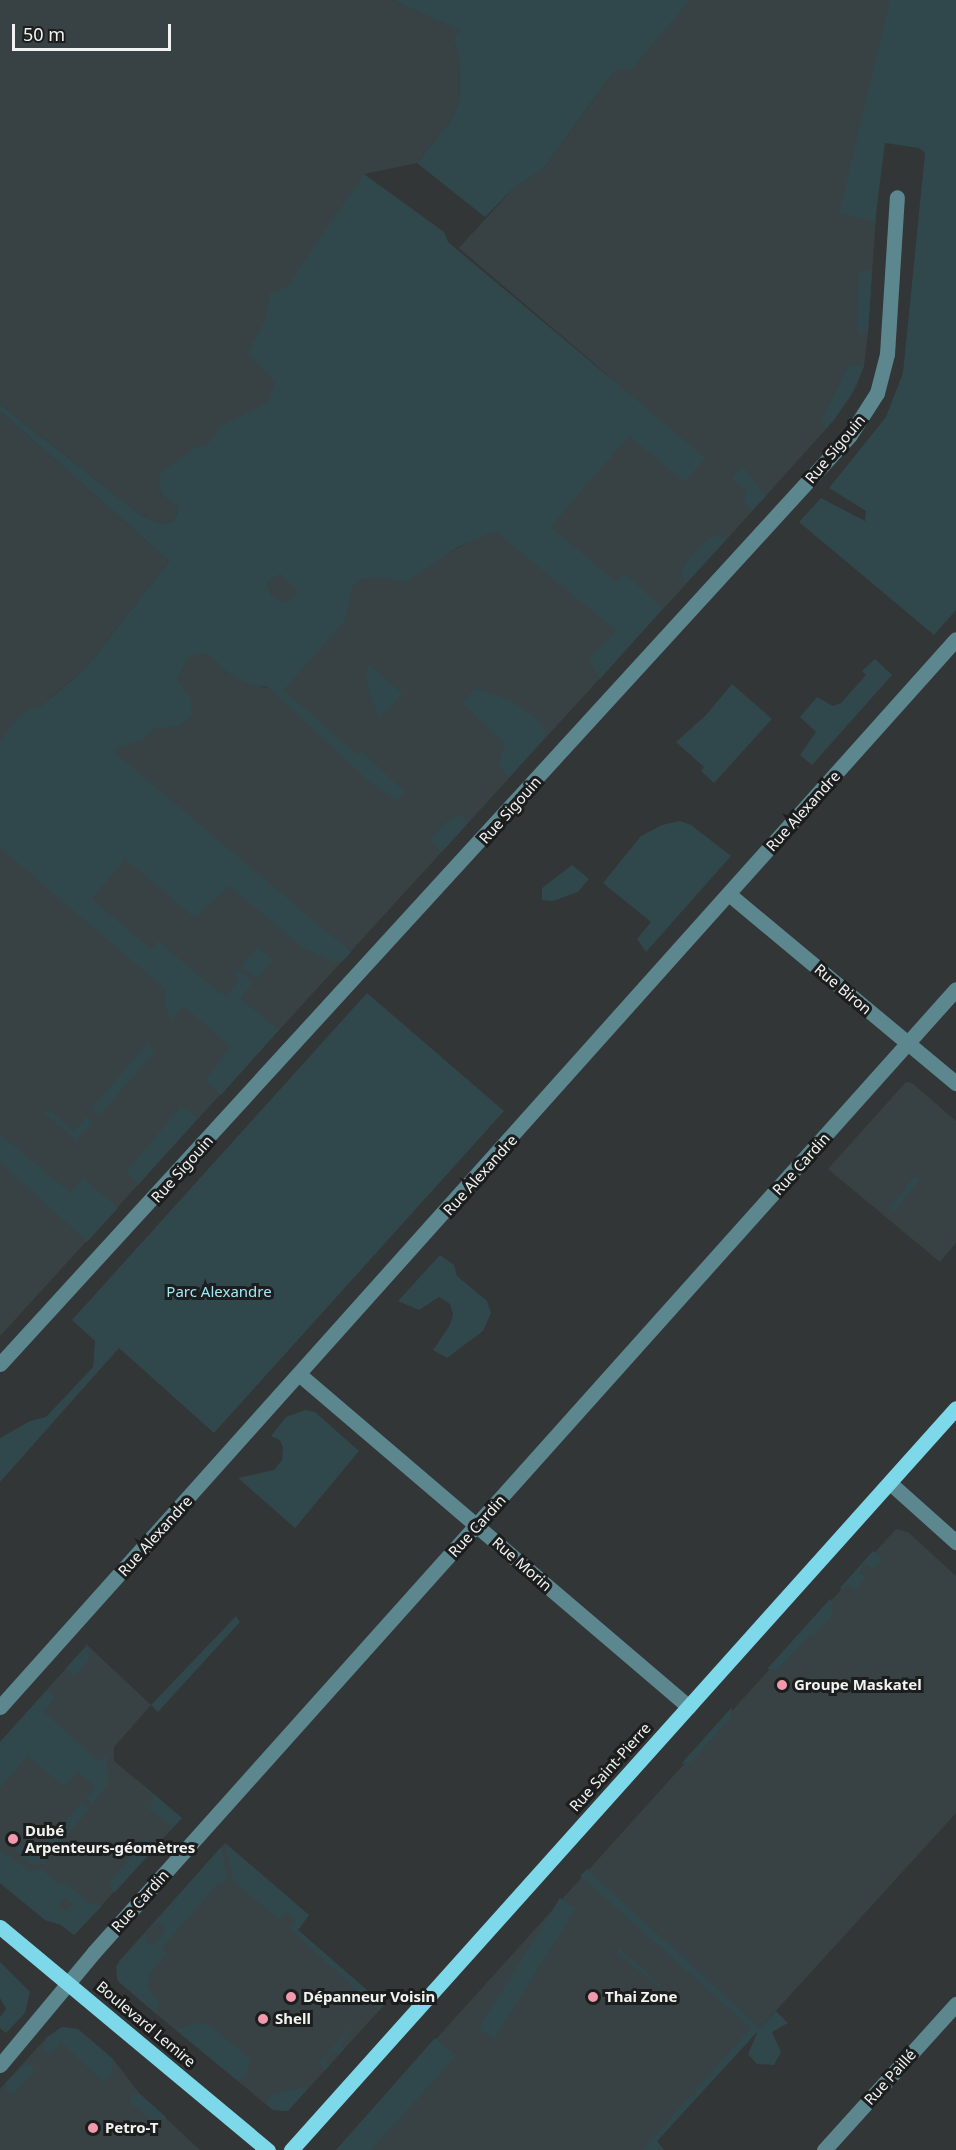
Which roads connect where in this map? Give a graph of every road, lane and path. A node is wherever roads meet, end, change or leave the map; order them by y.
1 (897, 197) dead end
2 (956, 639) edge
3 (730, 895) junction
4 (956, 989) edge
5 (908, 1044) junction
6 (956, 1083) edge
7 (0, 1364) edge
8 (300, 1375) junction
9 (956, 1408) edge
10 (890, 1483) junction
11 (478, 1526) junction
12 (956, 1542) edge
13 (0, 1707) edge
14 (689, 1707) junction
15 (0, 1926) edge
16 (70, 1984) junction
17 (956, 2004) edge
18 (0, 2065) edge
19 (268, 2150) edge
20 (291, 2150) edge
21 (824, 2150) edge

1 - 7 street, Rue Sigouin
2 - 3 street, Rue Alexandre
3 - 5 street, Rue Biron
3 - 8 street, Rue Alexandre
4 - 5 street, Rue Cardin
5 - 6 street, Rue Biron
5 - 11 street, Rue Cardin
8 - 11 street, Rue Morin
8 - 13 street, Rue Alexandre
9 - 10 main road, Rue Saint-Pierre
10 - 12 street
10 - 14 main road, Rue Saint-Pierre
11 - 14 street, Rue Morin
11 - 16 street, Rue Cardin
14 - 20 main road, Rue Saint-Pierre
15 - 16 main road, Boulevard Lemire
16 - 18 street, Rue Cardin
16 - 19 main road, Boulevard Lemire
17 - 21 street, Rue Paillé

